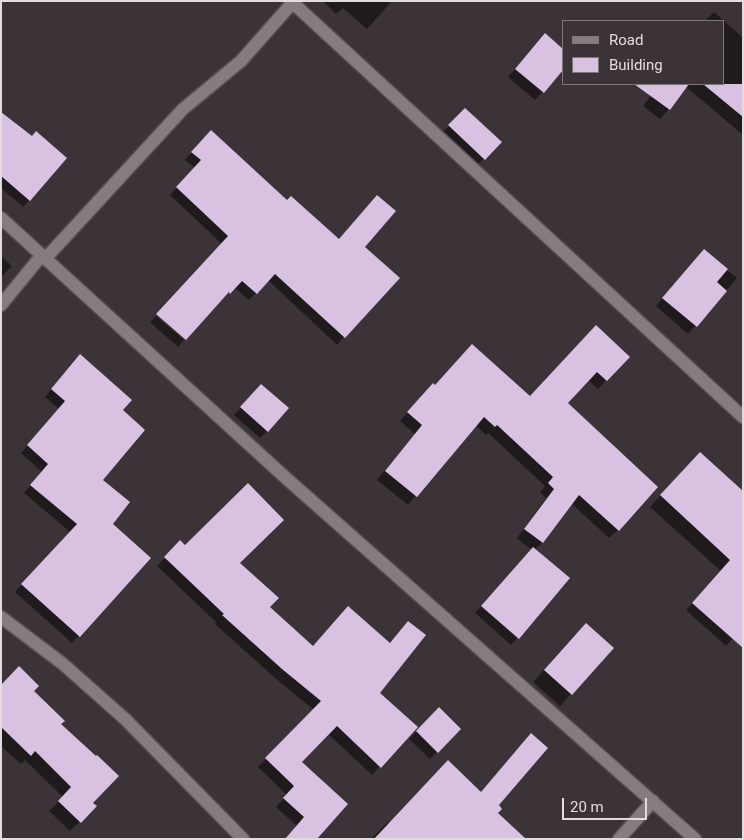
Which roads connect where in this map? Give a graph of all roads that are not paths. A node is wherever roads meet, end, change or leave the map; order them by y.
1 (293, 2) edge
2 (1, 218) edge
3 (43, 257) junction
4 (1, 306) edge
5 (743, 417) edge
6 (1, 617) edge
7 (653, 802) junction
8 (243, 839) edge
9 (619, 839) edge
10 (695, 839) edge

1 - 3 street
1 - 5 street
2 - 3 street
3 - 4 street
3 - 7 street
6 - 8 street
7 - 9 street
7 - 10 street

